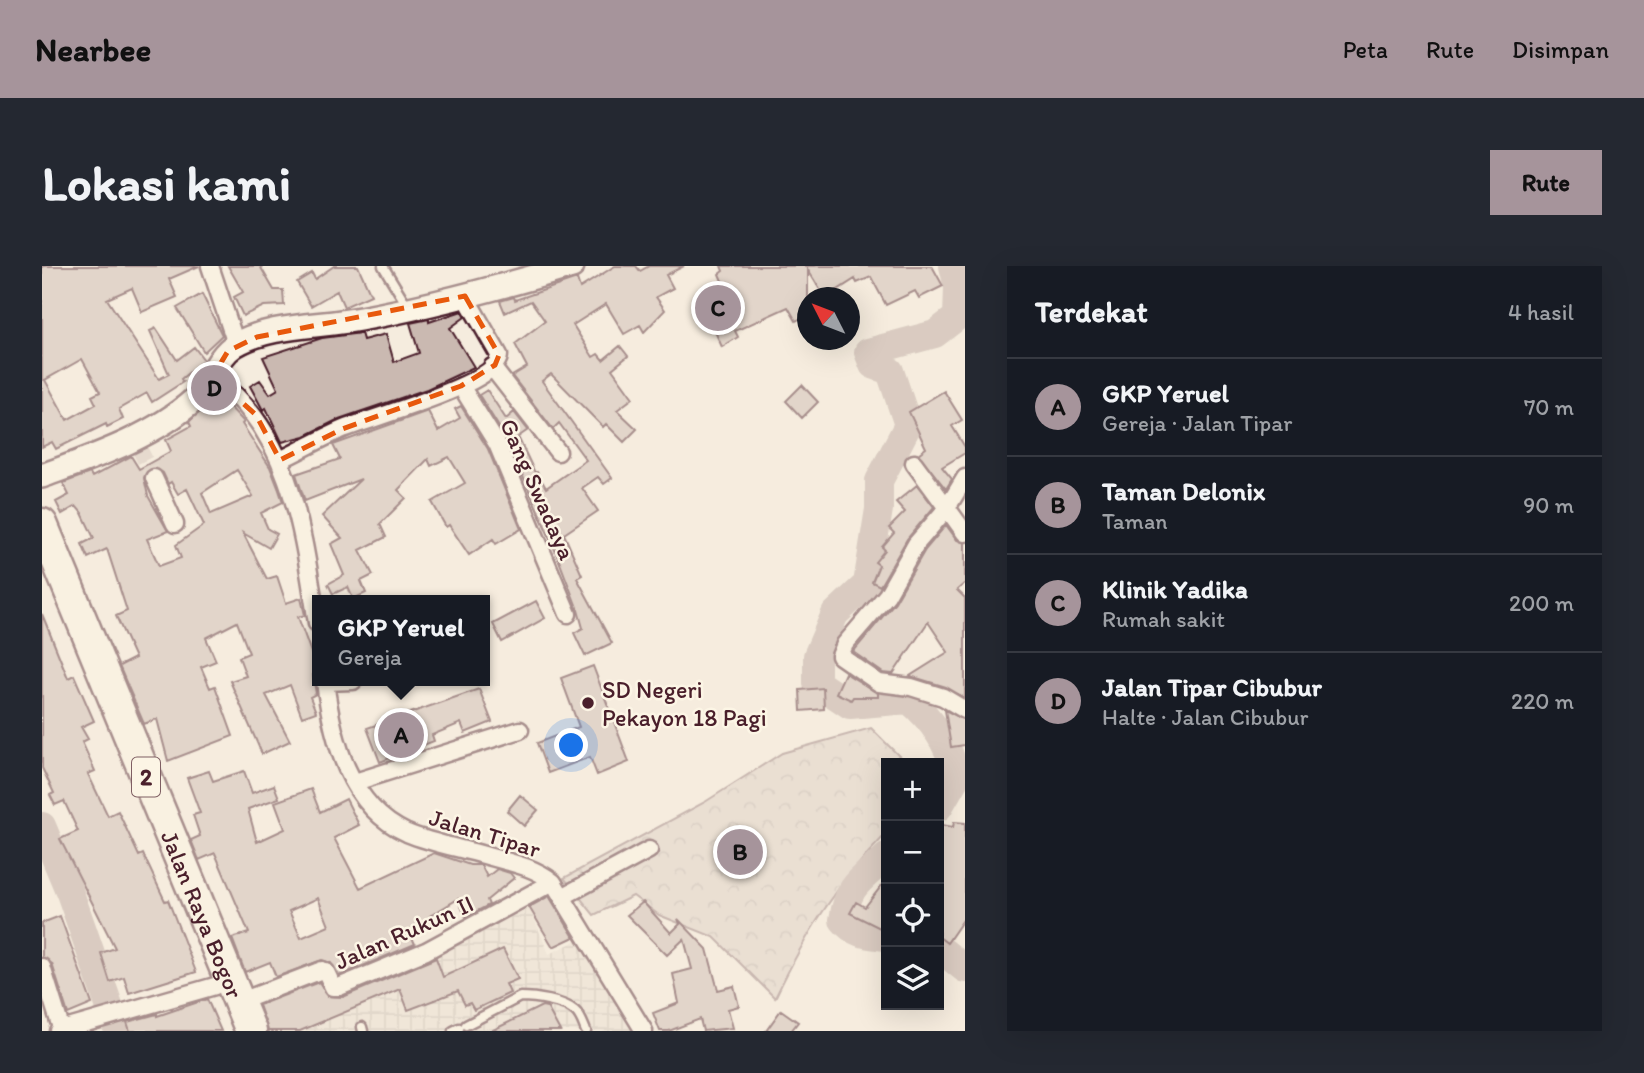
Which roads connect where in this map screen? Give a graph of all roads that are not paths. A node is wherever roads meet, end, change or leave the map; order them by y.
1 (210, 266) edge
2 (383, 266) edge
3 (572, 266) edge
4 (465, 296) junction
5 (410, 309) junction
6 (236, 344) junction
7 (492, 367) junction
8 (213, 376) junction
9 (461, 386) junction
10 (558, 452) dead end
11 (280, 460) junction
12 (914, 463) dead end
13 (42, 476) edge
14 (154, 478) tunnel mouth
15 (965, 478) edge
16 (947, 508) junction
17 (42, 524) edge
18 (176, 524) dead end
19 (965, 533) edge
20 (42, 569) edge
21 (312, 597) edge
22 (568, 614) dead end
23 (326, 686) edge
24 (965, 710) edge
25 (520, 730) dead end
26 (355, 782) junction
27 (649, 850) dead end
28 (553, 882) junction
29 (564, 896) junction
30 (42, 967) edge
31 (227, 994) junction
32 (459, 1028) edge
33 (60, 1031) edge
34 (234, 1031) edge
35 (251, 1031) edge
36 (586, 1031) edge
37 (645, 1031) edge

1 - 6 street
2 - 5 lane
3 - 4 street
4 - 5 street
4 - 7 street
5 - 6 street
6 - 8 street
7 - 9 street
7 - 10 street
8 - 11 street
8 - 13 street
9 - 11 street
9 - 22 street, Gang Swadaya
11 - 21 street
12 - 16 street
14 - 18 street
15 - 16 street
16 - 19 street
16 - 24 street
17 - 31 highway, Jalan Raya Bogor / 2
20 - 31 highway, Jalan Raya Bogor / 2
23 - 26 street, Jalan Tipar
25 - 26 street
26 - 28 street, Jalan Tipar
27 - 29 street
28 - 29 street, Jalan Tipar
28 - 31 street, Jalan Rukun II
29 - 37 street, Jalan Tipar
30 - 33 street
31 - 33 street
31 - 34 highway, Jalan Raya Bogor / 2
31 - 35 highway, Jalan Raya Bogor / 2
32 - 36 lane

